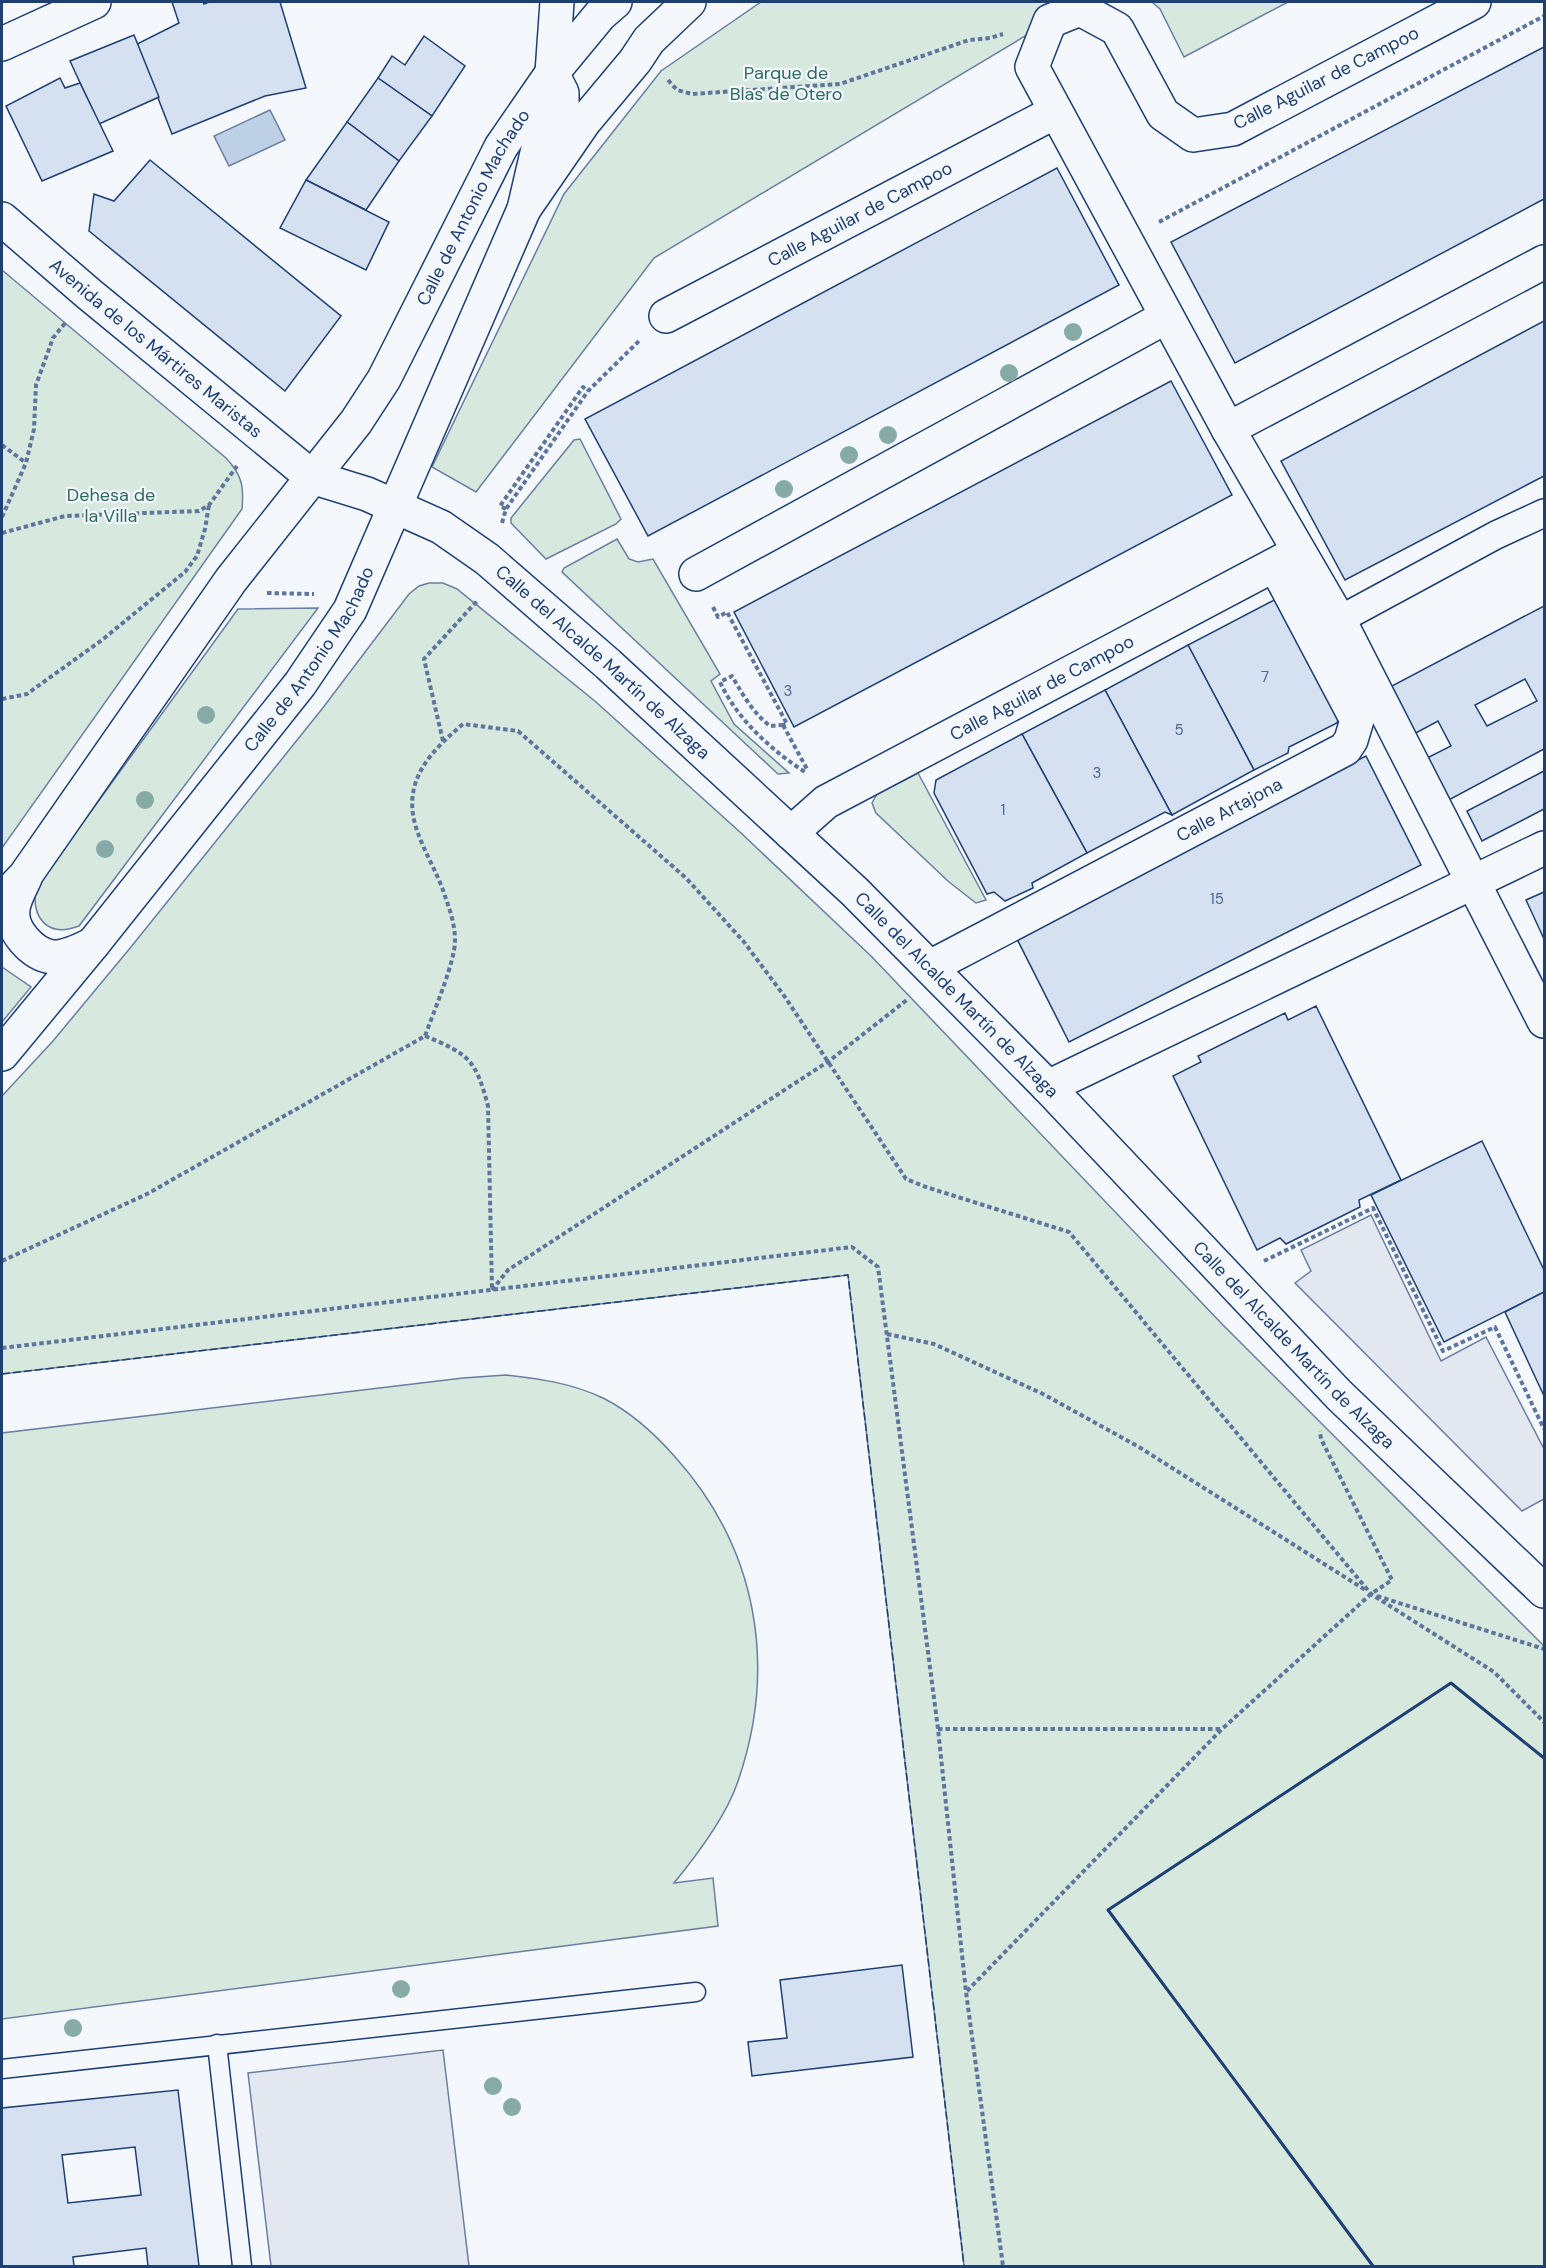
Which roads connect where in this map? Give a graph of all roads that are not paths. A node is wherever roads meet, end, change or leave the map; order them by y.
1 (89, 2) edge
2 (557, 2) edge
3 (615, 2) edge
4 (689, 2) edge
5 (1474, 2) edge
6 (2, 44) edge
7 (552, 73) junction
8 (1055, 112) junction
9 (524, 209) junction
10 (2, 219) edge
11 (1545, 262) edge
12 (666, 316) road end
13 (1166, 317) junction
14 (1228, 429) junction
15 (312, 477) junction
16 (396, 506) junction
17 (1545, 513) edge
18 (1287, 558) junction
19 (696, 574) road end
20 (1339, 620) junction
21 (791, 833) junction
22 (1545, 848) edge
23 (25, 876) junction
24 (1474, 882) junction
25 (2, 900) edge
26 (93, 944) junction
27 (930, 967) junction
28 (1545, 1021) edge
29 (2, 1054) edge
30 (1048, 1087) junction
31 (1545, 1590) edge
32 (696, 1992) dead end
33 (217, 2044) junction
34 (2, 2069) edge
35 (242, 2266) edge

1 - 6 street
2 - 7 street
3 - 7 street, Calle de Antonio Machado
4 - 9 street, Calle de Antonio Machado
5 - 8 street, Calle Aguilar de Campoo
7 - 9 street, Calle de Antonio Machado
7 - 15 street, Calle de Antonio Machado
8 - 12 street, Calle Aguilar de Campoo
8 - 13 street, Calle Aguilar de Campoo
9 - 16 street, Calle de Antonio Machado
10 - 15 street, Avenida de los Mártires Maristas
11 - 14 street
13 - 14 street, Calle Aguilar de Campoo
13 - 19 street
14 - 18 street, Calle Aguilar de Campoo
15 - 16 street, Calle del Alcalde Martín de Alzaga
15 - 23 street, Calle de Antonio Machado
16 - 21 street, Calle del Alcalde Martín de Alzaga
16 - 26 street, Calle de Antonio Machado
17 - 20 street
18 - 20 street, Calle Aguilar de Campoo
18 - 21 street, Calle Aguilar de Campoo
18 - 27 street, Calle Artajona
20 - 24 street, Calle Aguilar de Campoo
21 - 27 street, Calle del Alcalde Martín de Alzaga
22 - 24 street
23 - 25 street, Calle de Antonio Machado
23 - 26 street
24 - 28 street, Calle Aguilar de Campoo
24 - 30 street
26 - 29 street, Calle de Antonio Machado
27 - 30 street, Calle del Alcalde Martín de Alzaga
30 - 31 street, Calle del Alcalde Martín de Alzaga
32 - 33 lane
33 - 34 lane
33 - 35 lane

